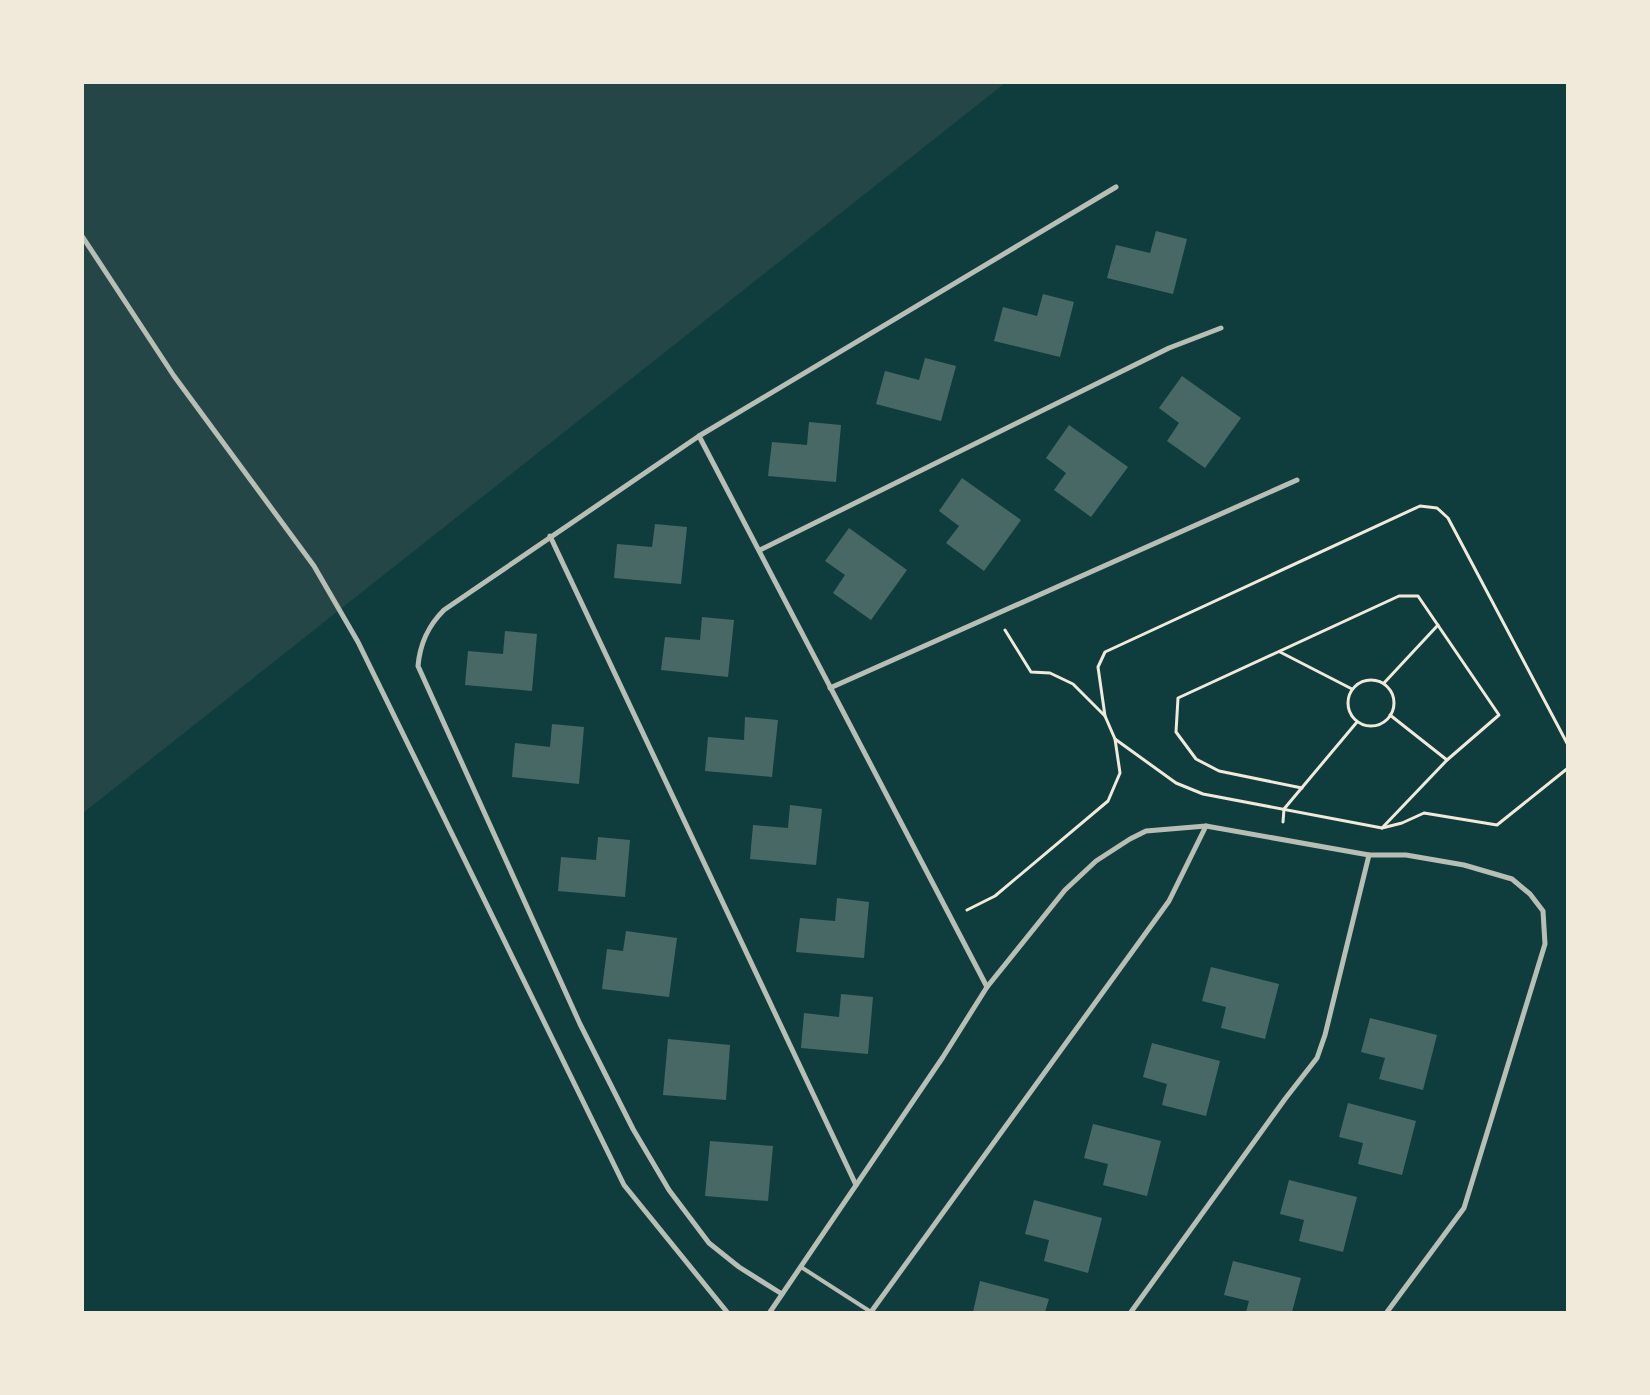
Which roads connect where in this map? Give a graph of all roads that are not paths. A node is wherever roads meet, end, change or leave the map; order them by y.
1 (1116, 187) dead end
2 (82, 236) edge
3 (1221, 328) dead end
4 (699, 436) junction
5 (1297, 480) dead end
6 (550, 536) junction
7 (760, 550) junction
8 (830, 688) junction
9 (1206, 826) junction
10 (1369, 855) junction
11 (987, 987) junction
12 (856, 1185) junction
13 (801, 1267) junction
14 (782, 1294) junction
15 (727, 1312) edge
16 (770, 1312) edge
17 (871, 1312) edge
18 (1131, 1312) edge
19 (1387, 1312) edge

1 - 4 street
2 - 15 street
3 - 7 street
4 - 6 street
4 - 7 street
5 - 8 street
6 - 12 street
6 - 14 street
7 - 8 street
8 - 11 street
9 - 10 street
9 - 11 street
9 - 17 street
10 - 18 street
10 - 19 street
11 - 12 street
12 - 13 street
13 - 14 street
13 - 17 lane
14 - 16 street

